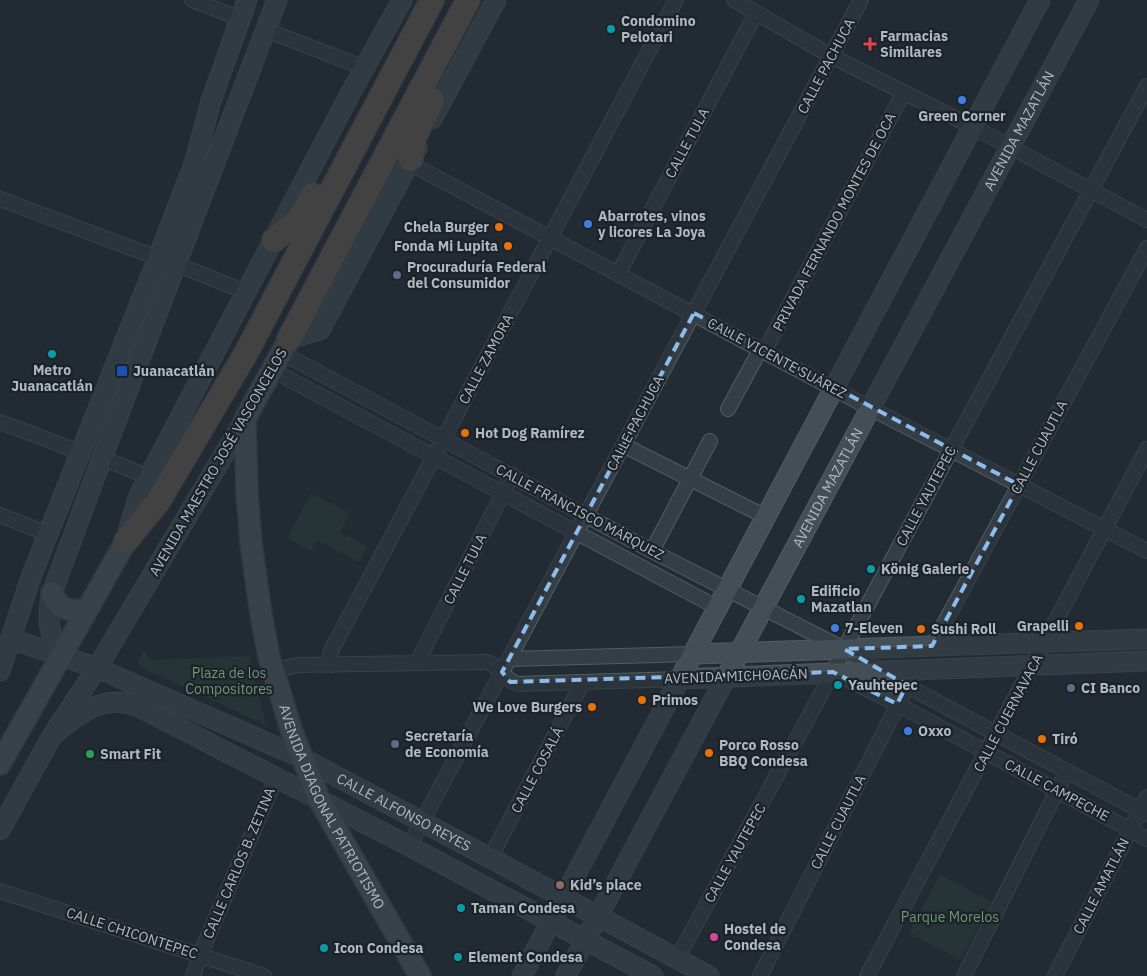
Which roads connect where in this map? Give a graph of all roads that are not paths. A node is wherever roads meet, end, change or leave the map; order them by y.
1 (192, 0) edge
2 (248, 0) edge
3 (266, 0) edge
4 (277, 0) edge
5 (402, 0) edge
6 (432, 0) edge
7 (468, 0) edge
8 (496, 0) edge
9 (676, 0) edge
10 (734, 0) edge
11 (861, 0) edge
12 (1040, 0) edge
13 (1089, 0) edge
14 (756, 13) junction
15 (241, 18) junction
16 (266, 30) junction
17 (831, 56) junction
18 (432, 66) junction
19 (365, 68) junction
20 (1147, 86) edge
21 (904, 92) junction
22 (973, 127) junction
23 (354, 147) junction
24 (1010, 147) junction
25 (195, 161) junction
26 (410, 161) junction
27 (1091, 190) junction
28 (0, 199) edge
29 (1147, 220) edge
30 (550, 238) junction
31 (274, 240) junction
32 (1147, 248) edge
33 (158, 258) junction
34 (176, 264) junction
35 (618, 274) junction
36 (246, 292) junction
37 (694, 313) junction
38 (762, 351) junction
39 (281, 354) junction
40 (834, 389) junction
41 (870, 408) junction
42 (728, 409) dead end
43 (245, 419) junction
44 (0, 422) edge
45 (443, 439) junction
46 (710, 441) dead end
47 (623, 445) junction
48 (1147, 449) edge
49 (951, 450) junction
50 (80, 452) junction
51 (434, 457) junction
52 (102, 458) junction
53 (512, 475) junction
54 (149, 476) junction
55 (690, 479) junction
56 (1019, 485) junction
57 (503, 494) junction
58 (0, 514) edge
59 (586, 516) junction
60 (766, 517) junction
61 (1104, 529) junction
62 (577, 532) junction
63 (48, 534) junction
64 (126, 541) junction
65 (652, 551) junction
66 (1147, 551) edge
67 (728, 589) junction
68 (52, 593) junction
69 (718, 608) junction
70 (764, 608) junction
71 (86, 610) junction
72 (6, 637) edge
73 (1147, 639) edge
74 (1046, 642) junction
75 (932, 646) junction
76 (844, 648) junction
77 (740, 652) junction
78 (694, 654) junction
79 (60, 656) junction
80 (509, 659) junction
81 (1147, 661) edge
82 (417, 663) junction
83 (333, 664) junction
84 (1034, 665) junction
85 (97, 668) junction
86 (0, 671) edge
87 (273, 671) junction
88 (879, 671) junction
89 (502, 672) junction
90 (833, 672) junction
91 (727, 677) junction
92 (911, 677) junction
93 (680, 679) junction
94 (583, 682) junction
95 (897, 704) junction
96 (996, 733) junction
97 (52, 736) junction
98 (986, 752) junction
99 (302, 758) junction
100 (0, 764) edge
101 (1067, 771) junction
102 (276, 778) junction
103 (1058, 791) junction
104 (1147, 797) edge
105 (320, 801) junction
106 (1144, 812) edge
107 (422, 822) junction
108 (0, 830) edge
109 (1130, 830) junction
110 (1147, 839) edge
111 (409, 846) junction
112 (490, 858) junction
113 (0, 891) edge
114 (564, 898) junction
115 (598, 916) junction
116 (552, 922) junction
117 (586, 940) junction
118 (200, 954) junction
119 (677, 959) junction
120 (644, 974) edge
121 (193, 976) edge
122 (264, 976) edge
123 (420, 976) edge
124 (522, 976) edge
125 (566, 976) edge
126 (710, 976) edge
127 (760, 976) edge
128 (867, 976) edge
129 (964, 976) edge
130 (1055, 976) edge

1 - 15 street
2 - 15 main road
3 - 25 main road
4 - 16 main road
5 - 19 main road
6 - 23 highway
7 - 18 highway
8 - 26 main road, AVENIDA MAESTRO JOSÉ VASCONCELOS
9 - 30 street, CALLE ZAMORA
10 - 14 street
11 - 17 street, CALLE PACHUCA
12 - 22 main road
13 - 24 main road, AVENIDA MAZATLÁN
14 - 17 street
14 - 35 street, CALLE TULA
15 - 25 main road
16 - 19 street
16 - 34 main road
17 - 21 street
17 - 37 street, CALLE PACHUCA
18 - 26 highway
18 - 39 highway
19 - 31 main road
20 - 27 street, CALLE YAUTEPEC
21 - 22 street
21 - 38 street, PRIVADA FERNANDO MONTES DE OCA
22 - 24 street
22 - 40 main road
23 - 31 highway
23 - 64 highway
24 - 27 street
24 - 41 main road, AVENIDA MAZATLÁN
25 - 33 main road
26 - 30 street, CALLE VICENTE SUÁREZ
26 - 39 main road, AVENIDA MAESTRO JOSÉ VASCONCELOS
27 - 29 street
27 - 49 street, CALLE YAUTEPEC
28 - 33 street
30 - 35 street, CALLE VICENTE SUÁREZ
30 - 45 street, CALLE ZAMORA
31 - 36 main road
32 - 56 street, CALLE CUAUTLA
33 - 50 main road
34 - 36 street
34 - 52 main road
35 - 37 street, CALLE VICENTE SUÁREZ
36 - 54 main road
37 - 38 street, CALLE VICENTE SUÁREZ
37 - 47 street, CALLE PACHUCA
38 - 40 street, CALLE VICENTE SUÁREZ
38 - 42 street, PRIVADA FERNANDO MONTES DE OCA
39 - 43 main road, AVENIDA MAESTRO JOSÉ VASCONCELOS
39 - 45 street, CALLE FRANCISCO MÁRQUEZ
39 - 51 street, CALLE FRANCISCO MÁRQUEZ
40 - 41 street, CALLE VICENTE SUÁREZ
40 - 60 main road
41 - 49 street, CALLE VICENTE SUÁREZ
41 - 70 main road, AVENIDA MAZATLÁN
43 - 85 main road, AVENIDA MAESTRO JOSÉ VASCONCELOS
43 - 87 main road, AVENIDA DIAGONAL PATRIOTISMO
44 - 50 street
45 - 51 street, CALLE ZAMORA
45 - 53 street, CALLE FRANCISCO MÁRQUEZ
46 - 55 street
47 - 55 street
47 - 59 street, CALLE PACHUCA
48 - 61 street, CALLE CUERNAVACA
49 - 56 street, CALLE VICENTE SUÁREZ
49 - 76 street, CALLE YAUTEPEC
50 - 63 main road
51 - 57 street, CALLE FRANCISCO MÁRQUEZ
51 - 83 street, CALLE ZAMORA
52 - 54 street
52 - 68 main road
53 - 57 street, CALLE TULA
53 - 59 street, CALLE FRANCISCO MÁRQUEZ
54 - 64 main road
55 - 60 street
55 - 65 street
56 - 61 street, CALLE VICENTE SUÁREZ
56 - 75 street, CALLE CUAUTLA
57 - 62 street, CALLE FRANCISCO MÁRQUEZ
57 - 82 street, CALLE TULA
58 - 63 street
59 - 62 street, CALLE PACHUCA
59 - 65 street, CALLE FRANCISCO MÁRQUEZ
60 - 67 main road
61 - 66 street, CALLE VICENTE SUÁREZ
61 - 74 street, CALLE CUERNAVACA
62 - 69 street, CALLE FRANCISCO MÁRQUEZ
62 - 80 street, CALLE PACHUCA
63 - 72 main road
64 - 71 main road
65 - 67 street, CALLE FRANCISCO MÁRQUEZ
67 - 69 main road
67 - 70 street, CALLE FRANCISCO MÁRQUEZ
68 - 71 main road
68 - 79 main road
69 - 78 main road
70 - 76 street, CALLE FRANCISCO MÁRQUEZ
70 - 77 main road, AVENIDA MAZATLÁN
71 - 79 main road
72 - 79 main road, CALLE ALFONSO REYES
72 - 86 main road
73 - 74 main road, AVENIDA MICHOACÁN
74 - 75 main road, AVENIDA MICHOACÁN
74 - 84 street, CALLE CUERNAVACA
75 - 76 main road, AVENIDA MICHOACÁN
76 - 77 main road, AVENIDA MICHOACÁN
76 - 88 street, CALLE FRANCISCO MÁRQUEZ
76 - 90 street, CALLE YAUTEPEC
77 - 78 main road, AVENIDA MICHOACÁN
77 - 91 main road, AVENIDA MAZATLÁN
78 - 80 street, AVENIDA MICHOACÁN
78 - 93 main road
79 - 85 main road, CALLE ALFONSO REYES
79 - 100 main road
80 - 89 street, CALLE PACHUCA
81 - 84 main road, AVENIDA MICHOACÁN
82 - 83 street, AVENIDA MICHOACÁN
82 - 89 street, AVENIDA MICHOACÁN
83 - 87 street, AVENIDA MICHOACÁN
84 - 92 main road, AVENIDA MICHOACÁN
84 - 96 street, CALLE CUERNAVACA
85 - 97 main road, AVENIDA MAESTRO JOSÉ VASCONCELOS
85 - 99 main road, CALLE ALFONSO REYES
87 - 99 main road, AVENIDA DIAGONAL PATRIOTISMO
88 - 90 main road, AVENIDA MICHOACÁN
88 - 92 main road, AVENIDA MICHOACÁN
89 - 94 street, AVENIDA MICHOACÁN
89 - 107 street, CALLE PACHUCA
90 - 91 main road, AVENIDA MICHOACÁN
90 - 95 street, CALLE CAMPECHE
90 - 119 street, CALLE YAUTEPEC
91 - 93 main road, AVENIDA MICHOACÁN
91 - 115 main road, AVENIDA MAZATLÁN
92 - 95 street, CALLE CUAUTLA
92 - 96 street, CALLE CAMPECHE
93 - 94 street, AVENIDA MICHOACÁN
93 - 114 main road
94 - 112 street, CALLE COSALÁ
95 - 98 street, CALLE CAMPECHE
95 - 127 street, CALLE CUAUTLA
96 - 98 street, CALLE CUERNAVACA
96 - 101 street, CALLE CAMPECHE
97 - 102 main road, CALLE ALFONSO REYES
97 - 108 main road, AVENIDA MAESTRO JOSÉ VASCONCELOS
98 - 103 street, CALLE CAMPECHE
98 - 128 street, CALLE CUERNAVACA
99 - 105 main road, AVENIDA DIAGONAL PATRIOTISMO
99 - 107 main road, CALLE ALFONSO REYES
101 - 103 street
101 - 106 street, CALLE CAMPECHE
102 - 105 main road, CALLE ALFONSO REYES
102 - 118 street, CALLE CARLOS B. ZETINA
103 - 109 street, CALLE CAMPECHE
103 - 129 street
104 - 106 street, CALLE AMATLÁN
105 - 111 main road, CALLE ALFONSO REYES
105 - 123 main road, AVENIDA DIAGONAL PATRIOTISMO
106 - 109 street, CALLE AMATLÁN
107 - 111 street, CALLE PACHUCA
107 - 112 main road, CALLE ALFONSO REYES
109 - 110 street, CALLE CAMPECHE
109 - 130 street, CALLE AMATLÁN
111 - 116 main road, CALLE ALFONSO REYES
112 - 114 main road, CALLE ALFONSO REYES
113 - 118 street, CALLE CHICONTEPEC
114 - 115 main road, CALLE ALFONSO REYES
114 - 116 main road
115 - 117 main road, AVENIDA MAZATLÁN
115 - 119 main road, CALLE ALFONSO REYES
116 - 117 main road, CALLE ALFONSO REYES
116 - 124 main road
117 - 120 main road, CALLE ALFONSO REYES
117 - 125 main road, AVENIDA MAZATLÁN
118 - 121 street, CALLE CARLOS B. ZETINA
118 - 122 street, CALLE CHICONTEPEC
119 - 126 main road, CALLE ALFONSO REYES

